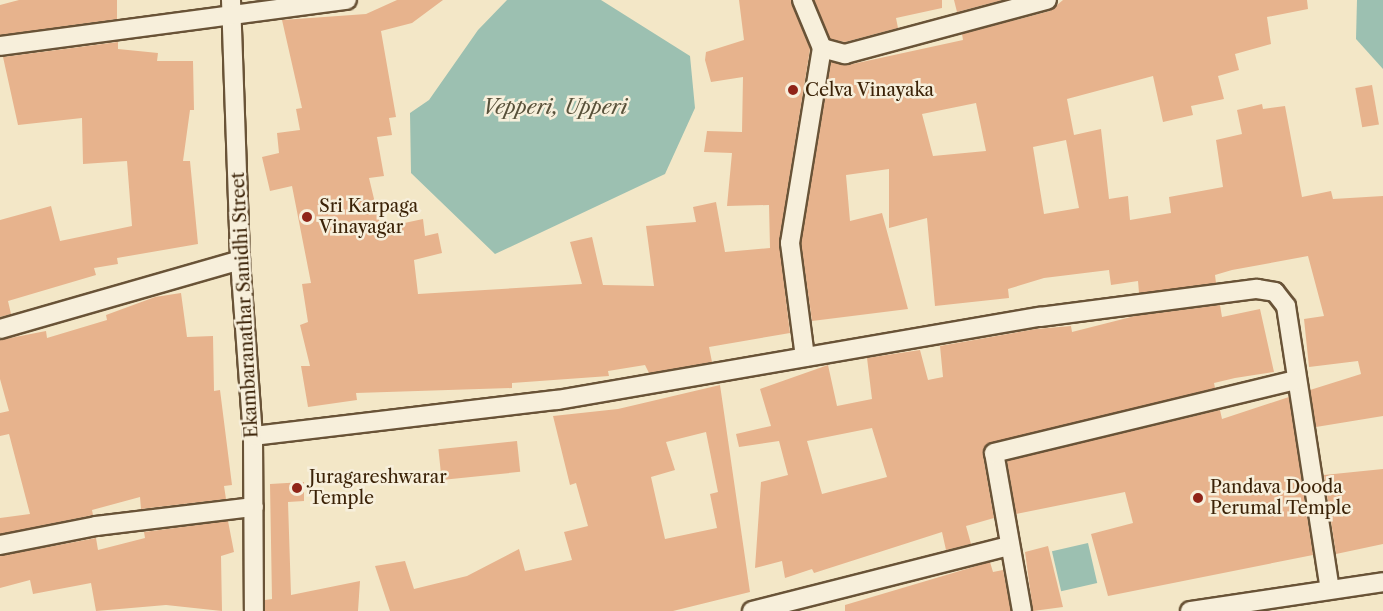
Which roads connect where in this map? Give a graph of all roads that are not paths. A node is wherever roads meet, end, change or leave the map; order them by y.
1 (348, 0) edge
2 (802, 0) edge
3 (1047, 0) edge
4 (231, 8) edge
5 (0, 46) edge
6 (822, 48) junction
7 (240, 260) junction
8 (0, 329) edge
9 (805, 357) junction
10 (1296, 380) junction
11 (253, 436) junction
12 (254, 507) junction
13 (0, 545) edge
14 (1008, 546) junction
15 (1383, 582) edge
16 (1330, 589) junction
17 (254, 611) edge
18 (752, 611) edge
19 (1022, 611) edge
20 (1190, 611) edge

1 - 4 street
2 - 6 street
3 - 6 street
4 - 5 street
4 - 7 street, Ekambaranathar Sanidhi Street
6 - 9 street
7 - 8 street
7 - 11 street, Ekambaranathar Sanidhi Street
9 - 10 street
9 - 11 street
10 - 14 street
10 - 16 street
11 - 12 street, Ekambaranathar Sanidhi Street
12 - 13 street
12 - 17 street, Ekambaranathar Sanidhi Street
14 - 18 street
14 - 19 street
15 - 16 street
16 - 20 street

